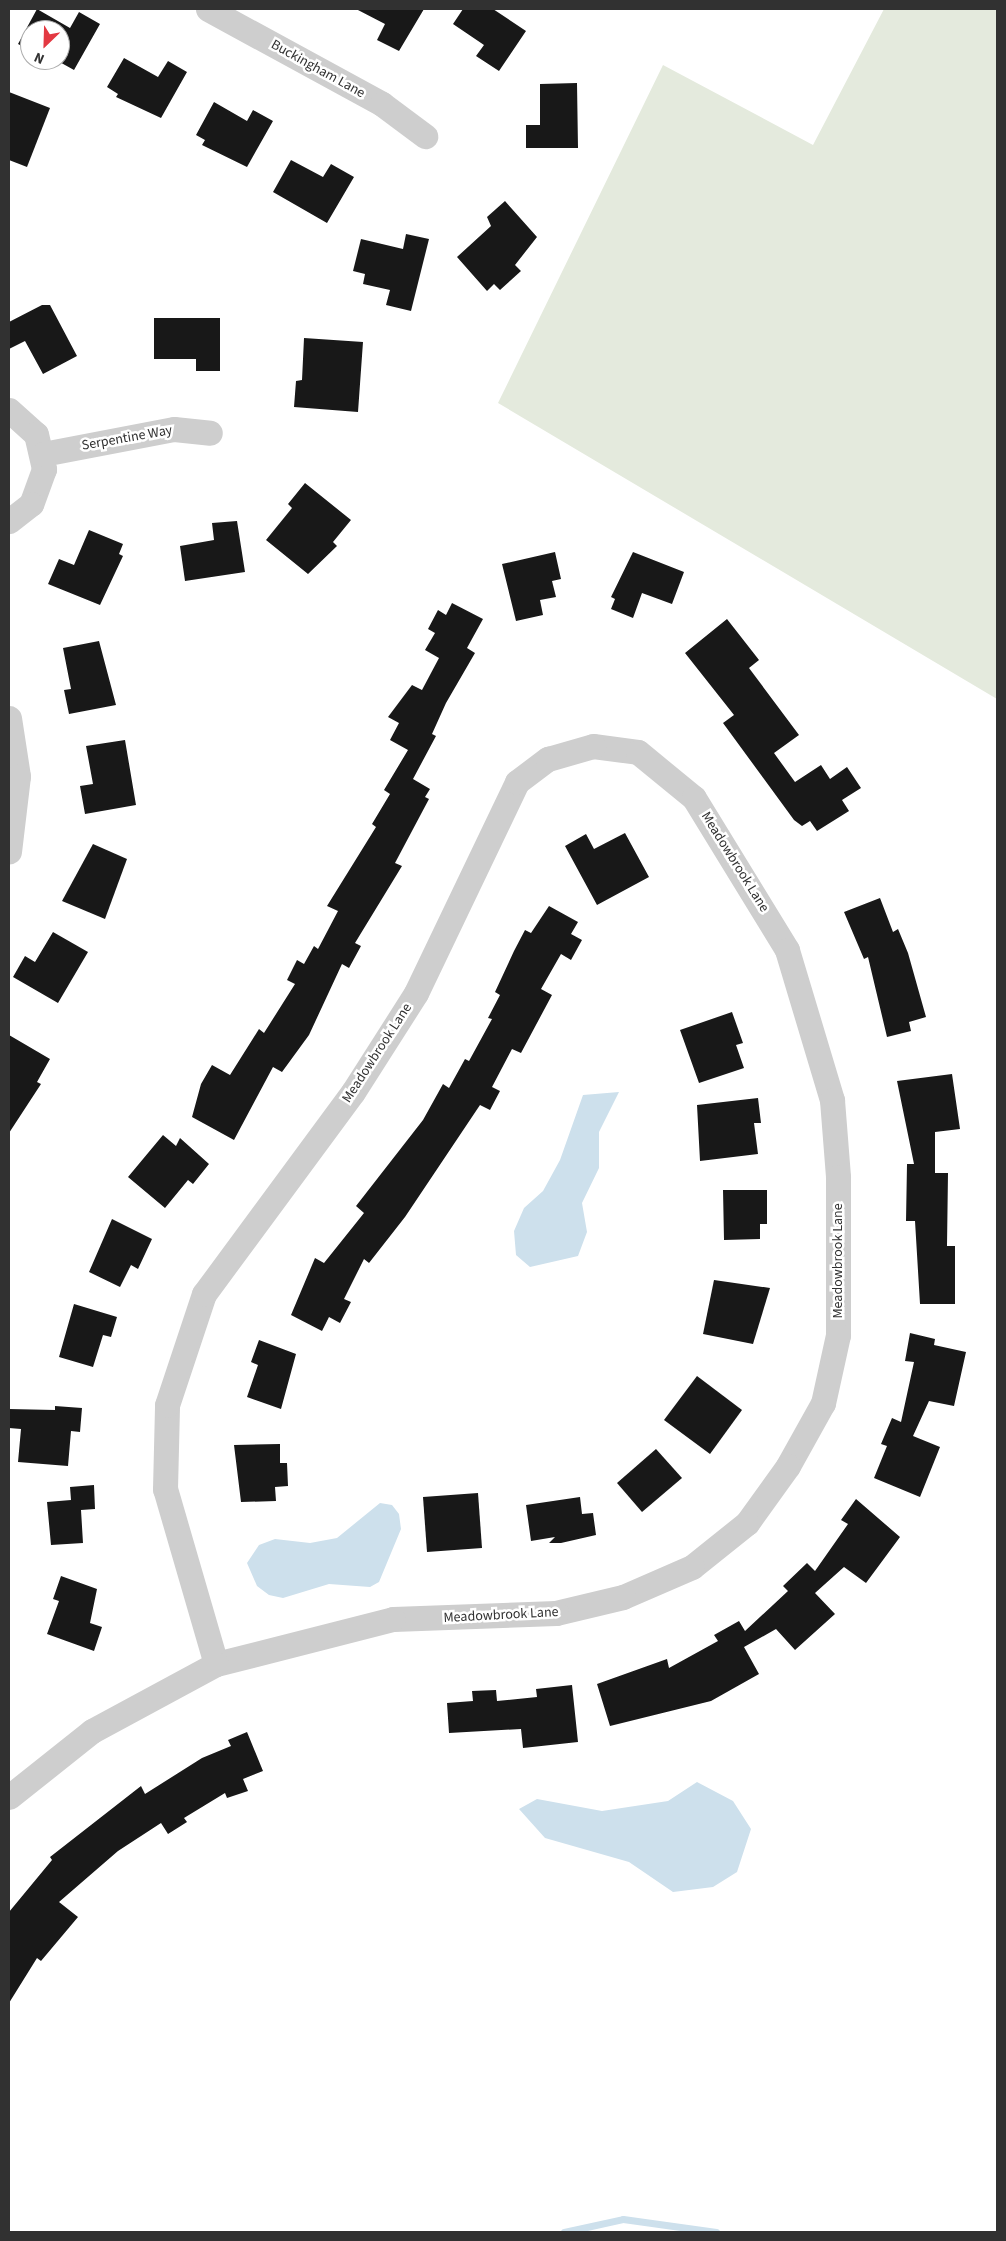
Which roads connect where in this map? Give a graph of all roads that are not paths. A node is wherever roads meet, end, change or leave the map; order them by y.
1 (208, 9) edge
2 (425, 136) dead end
3 (9, 410) edge
4 (210, 433) dead end
5 (43, 454) junction
6 (9, 521) edge
7 (9, 718) edge
8 (9, 851) edge
9 (216, 1664) junction
10 (9, 1796) edge

1 - 2 street, Buckingham Lane
3 - 5 street
4 - 5 street, Serpentine Way
5 - 6 street
7 - 8 street
9 - 9 street, Meadowbrook Lane
9 - 10 street, Meadowbrook Lane

